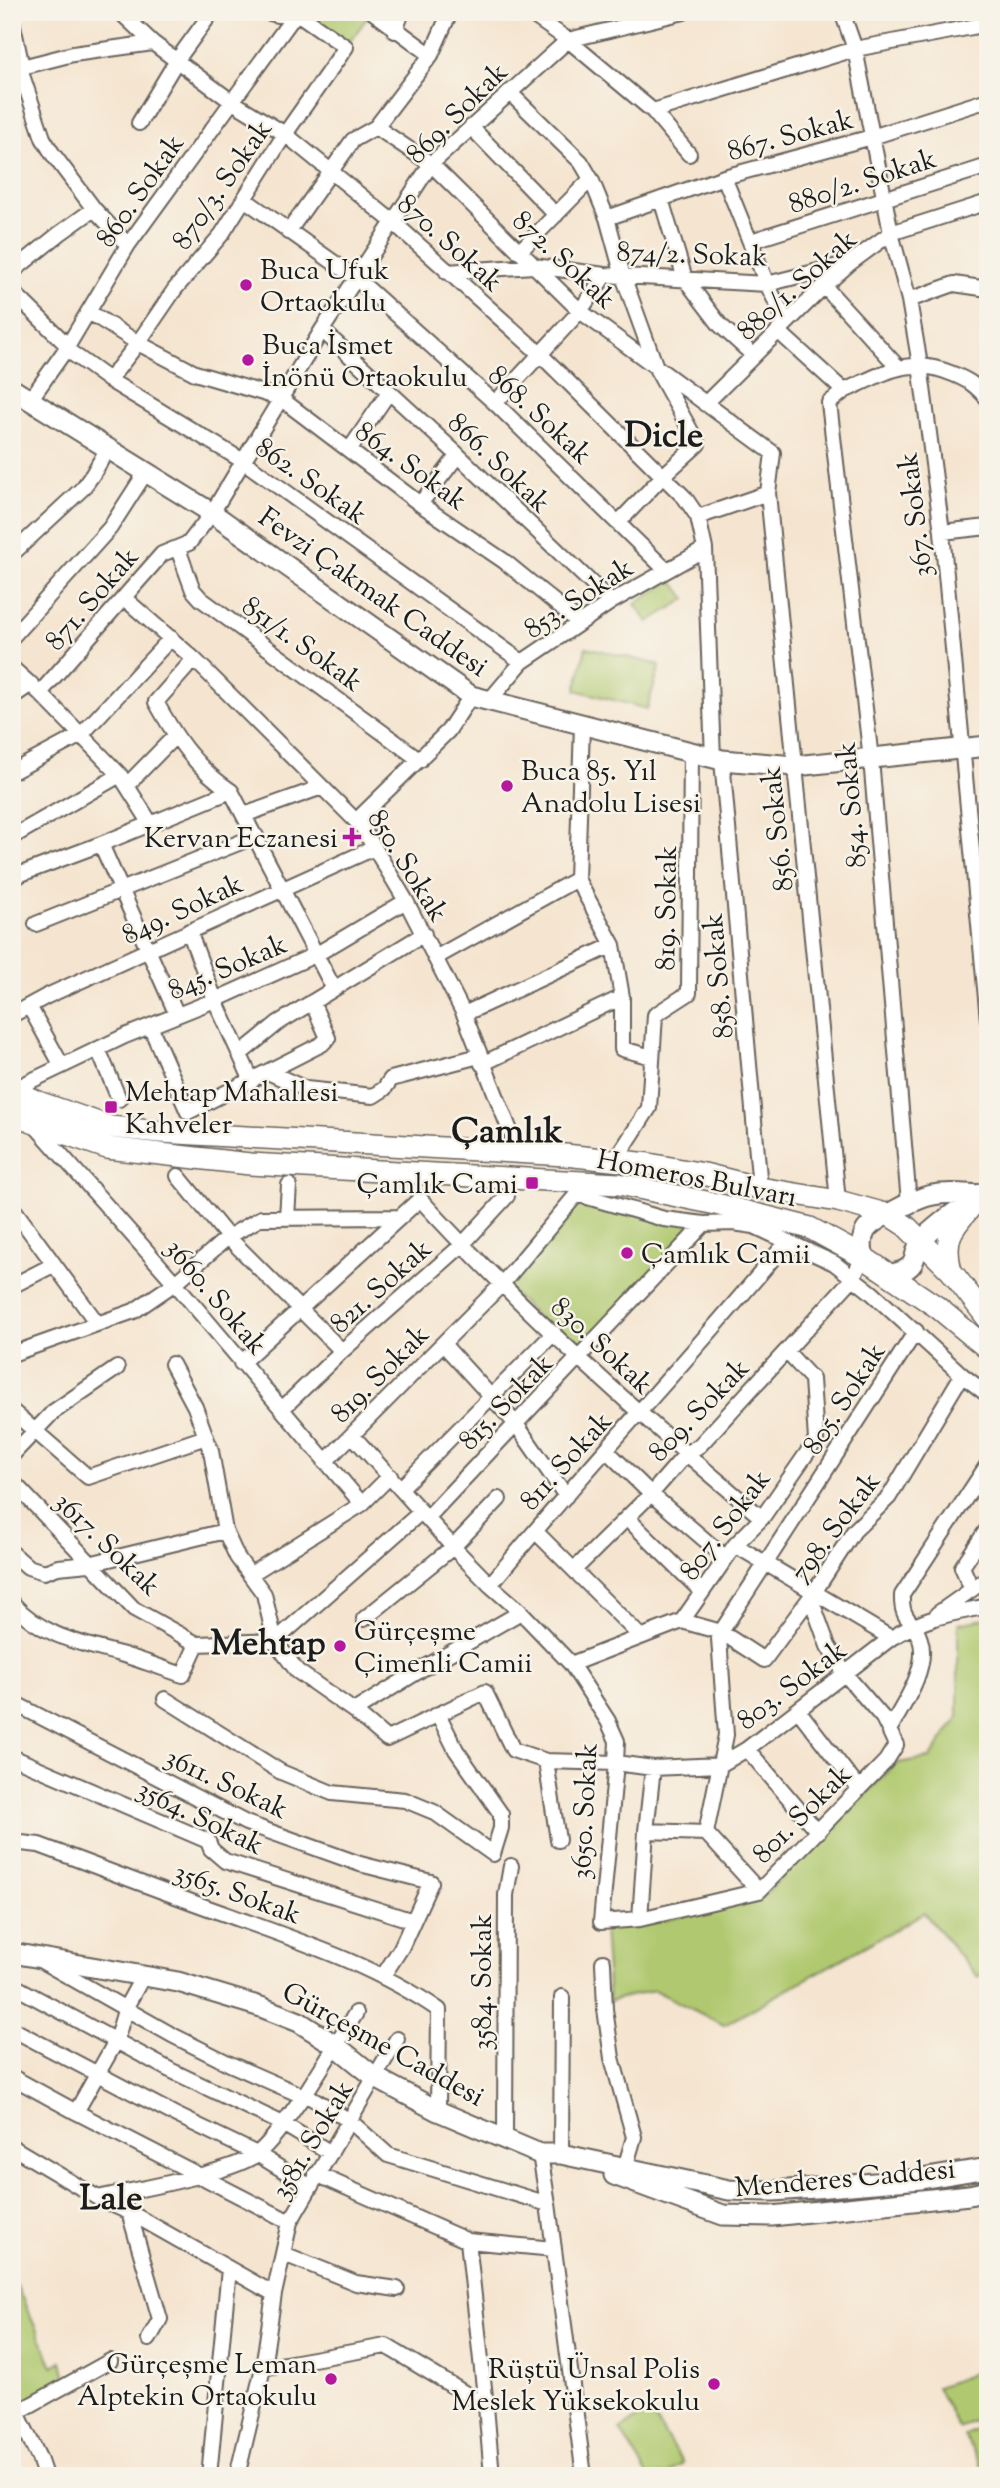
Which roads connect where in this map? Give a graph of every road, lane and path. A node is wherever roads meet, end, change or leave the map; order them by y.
1 (120, 12) edge
2 (212, 12) edge
3 (267, 12) edge
4 (373, 12) edge
5 (402, 12) edge
6 (450, 12) edge
7 (684, 12) edge
8 (842, 12) edge
9 (297, 13) edge
10 (529, 13) edge
11 (12, 21) edge
12 (988, 24) edge
13 (395, 31) junction
14 (568, 40) junction
15 (153, 43) junction
16 (855, 49) junction
17 (431, 55) junction
18 (177, 60) junction
19 (19, 74) edge
20 (509, 92) junction
21 (988, 100) edge
22 (232, 101) junction
23 (653, 111) junction
24 (139, 123) dead end
25 (376, 127) junction
26 (471, 127) junction
27 (285, 134) junction
28 (872, 137) junction
29 (689, 154) dead end
30 (431, 164) junction
31 (988, 166) edge
32 (330, 169) junction
33 (724, 177) junction
34 (591, 179) junction
35 (885, 198) junction
36 (244, 199) junction
37 (661, 199) junction
38 (988, 202) edge
39 (94, 209) junction
40 (556, 215) junction
41 (607, 218) junction
42 (393, 222) junction
43 (288, 232) junction
44 (891, 233) junction
45 (751, 241) junction
46 (128, 245) junction
47 (519, 252) junction
48 (850, 263) junction
49 (534, 266) junction
50 (12, 272) edge
51 (447, 272) junction
52 (606, 275) junction
53 (622, 276) junction
54 (357, 279) junction
55 (685, 279) junction
56 (766, 284) junction
57 (824, 286) junction
58 (988, 289) edge
59 (12, 291) edge
60 (909, 300) junction
61 (580, 311) junction
62 (89, 312) junction
63 (782, 326) junction
64 (322, 330) junction
65 (138, 343) junction
66 (67, 348) junction
67 (539, 353) junction
68 (753, 355) junction
69 (920, 365) junction
70 (898, 367) junction
71 (657, 370) junction
72 (109, 380) junction
73 (12, 389) edge
74 (844, 391) junction
75 (390, 393) junction
76 (280, 398) junction
77 (988, 399) edge
78 (30, 400) junction
79 (495, 402) junction
80 (705, 404) junction
81 (108, 448) junction
82 (350, 449) junction
83 (458, 455) junction
84 (243, 461) junction
85 (146, 472) junction
86 (663, 476) junction
87 (768, 493) junction
88 (420, 504) junction
89 (212, 513) junction
90 (698, 517) junction
91 (620, 522) junction
92 (988, 527) edge
93 (942, 532) junction
94 (178, 549) junction
95 (705, 549) junction
96 (12, 554) edge
97 (666, 570) junction
98 (124, 598) junction
99 (611, 603) junction
100 (580, 623) junction
101 (12, 637) edge
102 (170, 638) junction
103 (194, 659) junction
104 (522, 662) junction
105 (12, 668) edge
106 (36, 688) junction
107 (12, 697) edge
108 (480, 699) junction
109 (582, 725) junction
110 (81, 735) junction
111 (175, 736) junction
112 (988, 746) edge
113 (963, 749) junction
114 (691, 753) junction
115 (717, 759) junction
116 (871, 759) junction
117 (420, 760) junction
118 (795, 766) junction
119 (12, 772) edge
120 (124, 780) junction
121 (322, 787) junction
122 (231, 791) junction
123 (244, 815) junction
124 (152, 824) junction
125 (362, 827) junction
126 (256, 836) junction
127 (12, 837) edge
128 (100, 845) junction
129 (374, 848) junction
130 (577, 879) junction
131 (12, 880) edge
132 (284, 888) junction
133 (122, 889) junction
134 (406, 901) junction
135 (36, 923) dead end
136 (189, 932) junction
137 (424, 934) junction
138 (613, 945) junction
139 (149, 951) junction
140 (317, 954) junction
141 (435, 958) junction
142 (334, 989) junction
143 (622, 997) junction
144 (215, 1000) junction
145 (312, 1002) junction
146 (29, 1006) junction
147 (464, 1014) junction
148 (12, 1015) edge
149 (177, 1015) junction
150 (988, 1020) edge
151 (150, 1026) junction
152 (98, 1049) junction
153 (240, 1054) junction
154 (652, 1057) junction
155 (481, 1060) junction
156 (62, 1066) junction
157 (268, 1072) junction
158 (252, 1081) junction
159 (12, 1090) edge
160 (119, 1099) dead end
161 (12, 1112) edge
162 (32, 1122) junction
163 (108, 1138) junction
164 (518, 1151) junction
165 (615, 1160) junction
166 (177, 1176) dead end
167 (545, 1180) junction
168 (289, 1185) dead end
169 (760, 1188) junction
170 (577, 1194) junction
171 (984, 1195) edge
172 (507, 1196) dead end
173 (838, 1200) junction
174 (909, 1203) junction
175 (716, 1204) junction
176 (12, 1207) edge
177 (889, 1215) junction
178 (287, 1217) junction
179 (399, 1217) junction
180 (704, 1224) junction
181 (754, 1226) junction
182 (228, 1237) junction
183 (920, 1241) junction
184 (789, 1242) junction
185 (462, 1245) junction
186 (863, 1256) junction
187 (53, 1265) junction
188 (951, 1271) junction
189 (892, 1274) junction
190 (853, 1278) junction
191 (175, 1283) junction
192 (502, 1283) junction
193 (12, 1286) edge
194 (871, 1292) junction
195 (980, 1306) edge
196 (299, 1308) junction
197 (988, 1319) edge
198 (97, 1323) junction
199 (916, 1331) junction
200 (554, 1333) junction
201 (443, 1344) junction
202 (988, 1349) edge
203 (342, 1351) junction
204 (786, 1351) junction
205 (12, 1354) edge
206 (581, 1357) junction
207 (241, 1363) junction
208 (172, 1364) dead end
209 (117, 1368) dead end
210 (962, 1375) junction
211 (988, 1395) edge
212 (493, 1397) junction
213 (282, 1409) junction
214 (12, 1411) edge
215 (639, 1413) junction
216 (516, 1424) junction
217 (36, 1430) junction
218 (352, 1435) junction
219 (206, 1437) junction
220 (607, 1450) junction
221 (686, 1454) junction
222 (12, 1455) edge
223 (325, 1462) junction
224 (988, 1464) edge
225 (390, 1476) junction
226 (12, 1481) edge
227 (401, 1488) junction
228 (651, 1494) junction
229 (566, 1496) junction
230 (499, 1499) dead end
231 (362, 1504) junction
232 (424, 1515) junction
233 (626, 1518) junction
234 (762, 1518) junction
235 (988, 1528) edge
236 (225, 1531) junction
237 (535, 1531) junction
238 (735, 1545) junction
239 (453, 1547) junction
240 (12, 1553) edge
241 (726, 1558) junction
242 (766, 1562) junction
243 (89, 1564) junction
244 (574, 1570) junction
245 (251, 1574) junction
246 (988, 1578) edge
247 (490, 1585) junction
248 (972, 1589) junction
249 (815, 1591) junction
250 (702, 1592) junction
251 (12, 1603) edge
252 (988, 1606) edge
253 (521, 1612) junction
254 (933, 1616) junction
255 (364, 1619) dead end
256 (682, 1621) junction
257 (912, 1625) junction
258 (721, 1632) junction
259 (641, 1637) junction
260 (891, 1638) junction
261 (275, 1641) junction
262 (197, 1644) junction
263 (571, 1664) junction
264 (845, 1674) junction
265 (165, 1699) dead end
266 (12, 1702) edge
267 (798, 1710) junction
268 (354, 1711) junction
269 (438, 1714) junction
270 (889, 1730) junction
271 (747, 1749) junction
272 (12, 1756) edge
273 (547, 1761) junction
274 (616, 1763) junction
275 (720, 1765) junction
276 (653, 1768) junction
277 (859, 1790) junction
278 (646, 1831) junction
279 (818, 1832) junction
280 (706, 1833) junction
281 (558, 1840) dead end
282 (12, 1842) edge
283 (510, 1866) dead end
284 (759, 1891) junction
285 (640, 1919) junction
286 (413, 1921) junction
287 (601, 1922) joint
288 (12, 1953) edge
289 (33, 1956) junction
290 (603, 1962) dead end
291 (143, 1976) junction
292 (383, 1976) junction
293 (12, 1985) edge
294 (562, 1997) dead end
295 (126, 2007) junction
296 (356, 2013) dead end
297 (12, 2029) edge
298 (397, 2039) dead end
299 (116, 2041) junction
300 (335, 2045) junction
301 (98, 2074) junction
302 (12, 2077) edge
303 (376, 2078) junction
304 (304, 2095) junction
305 (76, 2112) junction
306 (438, 2112) junction
307 (349, 2121) junction
308 (283, 2124) junction
309 (505, 2140) junction
310 (12, 2147) edge
311 (331, 2153) junction
312 (257, 2154) junction
313 (540, 2154) junction
314 (561, 2154) junction
315 (625, 2168) junction
316 (988, 2168) edge
317 (196, 2175) junction
318 (313, 2180) junction
319 (757, 2191) junction
320 (988, 2191) edge
321 (98, 2198) junction
322 (548, 2204) junction
323 (129, 2212) junction
324 (735, 2215) junction
325 (290, 2222) junction
326 (468, 2241) junction
327 (554, 2249) junction
328 (284, 2254) junction
329 (229, 2269) junction
330 (397, 2289) dead end
331 (274, 2294) junction
332 (149, 2339) dead end
333 (110, 2361) dead end
334 (263, 2368) junction
335 (486, 2406) junction
336 (15, 2407) edge
337 (45, 2476) edge
338 (209, 2476) edge
339 (237, 2476) edge
340 (492, 2476) edge
341 (584, 2476) edge

1 - 15 street, 870. Sokak
2 - 18 street
3 - 9 street
4 - 13 street
5 - 13 street
6 - 17 street
7 - 14 street
8 - 16 street, 367. Sokak
9 - 22 street, 860. Sokak
9 - 27 street, 870/3. Sokak
10 - 14 street
11 - 19 street
12 - 16 street
13 - 17 street
14 - 20 street, 869. Sokak
14 - 23 street
15 - 18 street, 870. Sokak
15 - 19 street
16 - 23 street
16 - 28 street, 367. Sokak
17 - 25 street
18 - 22 street, 870. Sokak
18 - 24 street
19 - 39 street
20 - 26 street, 869. Sokak
20 - 34 street
21 - 28 street, 867. Sokak
22 - 27 street, 870. Sokak
22 - 46 street, 860. Sokak
23 - 29 street
25 - 30 street, 872. Sokak
25 - 32 street
26 - 30 street, 869. Sokak
26 - 40 street
27 - 32 street, 870. Sokak
27 - 36 street, 870/3. Sokak
28 - 33 street, 867. Sokak
28 - 35 street, 367. Sokak
30 - 42 street, 869. Sokak
30 - 47 street, 872. Sokak
31 - 35 street, 880/2. Sokak
32 - 42 street, 870. Sokak
32 - 43 street
33 - 37 street, 867. Sokak
33 - 45 street
34 - 40 street
34 - 41 street
35 - 44 street, 367. Sokak
35 - 45 street, 880/2. Sokak
36 - 43 street, 868. Sokak
36 - 65 street, 870/3. Sokak
37 - 41 street, 867. Sokak
37 - 55 street
38 - 44 street, 880/1. Sokak
39 - 46 street
39 - 50 street
40 - 47 street
41 - 53 street
42 - 51 street, 870. Sokak
42 - 54 street, 869. Sokak
43 - 54 street, 868. Sokak
44 - 48 street, 880/1. Sokak
44 - 60 street, 367. Sokak
45 - 56 street
46 - 62 street, 860. Sokak
47 - 49 street, 872. Sokak
48 - 56 street, 874/2. Sokak
48 - 57 street, 880/1. Sokak
49 - 51 street, 874/2. Sokak
49 - 52 street, 874/2. Sokak
49 - 61 street, 872. Sokak
51 - 67 street, 870. Sokak
52 - 53 street, 874/2. Sokak
52 - 61 street
53 - 55 street, 874/2. Sokak
53 - 71 street
54 - 64 street, 869. Sokak
54 - 79 street, 868. Sokak
55 - 56 street, 874/2. Sokak
55 - 68 street
56 - 63 street
57 - 63 street, 880/1. Sokak
57 - 70 street
58 - 60 street
59 - 66 street, 862. Sokak
60 - 69 street, 367. Sokak
61 - 67 street
61 - 71 street, 872. Sokak
62 - 65 street, 864. Sokak
62 - 66 street, 860. Sokak
63 - 68 street, 880/1. Sokak
63 - 74 street
64 - 75 street, 866. Sokak
64 - 76 street, 869. Sokak
65 - 72 street, 870/3. Sokak
65 - 76 street, 864. Sokak
66 - 72 street, 862. Sokak
66 - 78 street, 860. Sokak
67 - 79 street
67 - 86 street, 870. Sokak
68 - 80 street, 880/1. Sokak
69 - 70 street
69 - 77 street
69 - 93 street, 367. Sokak
70 - 74 street
71 - 80 street
71 - 86 street, 872. Sokak
72 - 84 street, 862. Sokak
73 - 78 main road, Fevzi Çakmak Caddesi
74 - 116 street, 854. Sokak
75 - 82 street
75 - 83 street, 866. Sokak
76 - 82 street, 864. Sokak
76 - 84 street, 869. Sokak
78 - 81 main road, Fevzi Çakmak Caddesi
79 - 91 street, 868. Sokak
80 - 87 street, 856. Sokak
81 - 85 main road, Fevzi Çakmak Caddesi
81 - 96 street
82 - 88 street, 864. Sokak
83 - 88 street
83 - 99 street, 866. Sokak
84 - 89 street, 869. Sokak
84 - 104 street, 862. Sokak
85 - 89 main road, Fevzi Çakmak Caddesi
85 - 101 street
86 - 90 street, 870. Sokak
86 - 91 street
87 - 90 street
87 - 118 street, 856. Sokak
88 - 100 street, 864. Sokak
89 - 94 street, 871. Sokak
89 - 108 main road, Fevzi Çakmak Caddesi
90 - 95 street, 870. Sokak
91 - 97 street, 868. Sokak
92 - 93 street
93 - 113 street, 367. Sokak
94 - 98 street, 871. Sokak
94 - 117 street, 851/1. Sokak
95 - 97 street, 853. Sokak
95 - 115 street, 858. Sokak
97 - 99 street, 853. Sokak
98 - 102 street, 850. Sokak
98 - 106 street, 871. Sokak
99 - 100 street, 853. Sokak
100 - 104 street, 853. Sokak
102 - 103 street, 850. Sokak
102 - 110 street
103 - 111 street
103 - 121 street, 850. Sokak
104 - 108 street, 853. Sokak
105 - 106 street
106 - 107 street, 871. Sokak
106 - 110 street
108 - 109 main road, Fevzi Çakmak Caddesi
108 - 117 street, 853. Sokak
109 - 114 main road, Fevzi Çakmak Caddesi
109 - 130 street
110 - 119 street
110 - 120 street
111 - 120 street
111 - 122 street
112 - 113 main road, Fevzi Çakmak Caddesi
113 - 116 main road, Fevzi Çakmak Caddesi
113 - 150 street, 367. Sokak
114 - 115 main road, Fevzi Çakmak Caddesi
114 - 154 street, 819. Sokak
115 - 118 main road, Fevzi Çakmak Caddesi
115 - 169 street, 858. Sokak
116 - 118 main road, Fevzi Çakmak Caddesi
116 - 174 street, 854. Sokak
117 - 125 street, 853. Sokak
118 - 173 street, 856. Sokak
120 - 124 street
120 - 127 street
121 - 123 street
121 - 125 street, 850. Sokak
122 - 123 street
122 - 124 street
123 - 126 street
124 - 128 street
125 - 129 street, 850. Sokak
126 - 132 street
126 - 133 street
128 - 131 street
128 - 133 street
129 - 132 street, 849. Sokak
129 - 134 street, 850. Sokak
130 - 138 street
130 - 141 street
132 - 136 street, 849. Sokak
132 - 140 street
133 - 135 street
133 - 139 street
134 - 137 street, 850. Sokak
134 - 140 street, 845. Sokak
136 - 139 street, 849. Sokak
136 - 144 street
137 - 141 street, 850. Sokak
137 - 142 street
138 - 143 street
138 - 147 street
139 - 146 street, 849. Sokak
139 - 149 street
140 - 142 street
140 - 144 street, 845. Sokak
141 - 147 street, 850. Sokak
142 - 145 street
143 - 154 street
143 - 155 street
144 - 149 street, 845. Sokak
144 - 153 street
145 - 153 street
145 - 157 street
146 - 148 street, 849. Sokak
146 - 156 street
147 - 155 street, 850. Sokak
149 - 151 street, 845. Sokak
151 - 152 street, 845. Sokak
151 - 158 street
152 - 156 street, 845. Sokak
152 - 160 street
153 - 158 street
154 - 165 street, 819. Sokak
155 - 157 street
155 - 164 street, 850. Sokak
156 - 159 street, 845. Sokak
157 - 158 street
159 - 163 main road
161 - 162 main road
162 - 163 main road
162 - 191 street, 3660. Sokak
163 - 164 main road, Homeros Bulvarı
163 - 167 main road, Homeros Bulvarı
164 - 165 main road, Homeros Bulvarı
165 - 169 main road, Homeros Bulvarı
166 - 182 street
167 - 170 main road
167 - 175 main road, Homeros Bulvarı
168 - 178 street
169 - 173 main road, Homeros Bulvarı
170 - 180 street
170 - 192 street, 819. Sokak
171 - 174 main road
171 - 183 main road
171 - 188 main road
172 - 185 street, 821. Sokak
173 - 177 main road, Homeros Bulvarı
174 - 177 main road
175 - 181 main road
175 - 186 main road, Homeros Bulvarı
176 - 187 street
177 - 183 main road
177 - 186 main road
178 - 179 street
178 - 182 street
179 - 185 street, 830. Sokak
179 - 196 street
180 - 181 street
180 - 206 street, 815. Sokak
181 - 184 street
182 - 191 street
182 - 196 street
183 - 188 main road
183 - 189 main road
184 - 190 street
184 - 215 street, 811. Sokak
185 - 192 street, 830. Sokak
185 - 203 street, 821. Sokak
186 - 189 main road, Homeros Bulvarı
186 - 190 street, 809. Sokak
187 - 193 street
187 - 198 street
188 - 195 main road
189 - 194 street
189 - 202 main road, Homeros Bulvarı
190 - 194 street
190 - 204 street, 809. Sokak
191 - 198 street
191 - 207 street, 3660. Sokak
192 - 200 street, 830. Sokak
192 - 201 street, 819. Sokak
194 - 199 street
195 - 197 main road
196 - 203 street
196 - 207 street
198 - 205 street
199 - 210 street
199 - 242 street, 805. Sokak
200 - 206 street, 830. Sokak
200 - 212 street
201 - 212 street
201 - 218 street, 819. Sokak
203 - 213 street, 821. Sokak
204 - 221 street, 809. Sokak
204 - 234 street, 807. Sokak
206 - 215 street, 830. Sokak
206 - 216 street, 815. Sokak
207 - 213 street, 3660. Sokak
208 - 219 street
209 - 217 street
210 - 211 street
210 - 249 street, 798. Sokak
212 - 216 street
212 - 227 street
213 - 223 street, 3660. Sokak
214 - 217 street
215 - 220 street, 811. Sokak
215 - 221 street, 830. Sokak
216 - 229 street
216 - 232 street, 815. Sokak
217 - 219 street
217 - 222 street
218 - 223 street, 819. Sokak
218 - 225 street, 3650. Sokak
219 - 236 street
220 - 228 street
220 - 229 street, 811. Sokak
221 - 228 street, 809. Sokak
221 - 234 street, 830. Sokak
223 - 231 street, 3660. Sokak
224 - 257 street, 801. Sokak
225 - 227 street, 3650. Sokak
225 - 231 street
226 - 243 street, 3617. Sokak
227 - 232 street, 3650. Sokak
228 - 233 street, 809. Sokak
228 - 241 street
229 - 237 street, 811. Sokak
230 - 239 street
231 - 245 street
232 - 239 street, 3650. Sokak
232 - 261 street, 815. Sokak
233 - 244 street, 809. Sokak
233 - 250 street
234 - 238 street, 807. Sokak
235 - 248 street
236 - 243 street
236 - 245 street
237 - 244 street
237 - 247 street, 811. Sokak
238 - 241 street, 807. Sokak
238 - 242 street
239 - 247 street, 3650. Sokak
239 - 255 street
240 - 243 street
241 - 250 street, 807. Sokak
242 - 249 street
242 - 258 street, 805. Sokak
243 - 262 street, 3617. Sokak
244 - 259 street
245 - 261 street
246 - 248 street
247 - 253 street, 3650. Sokak
248 - 254 street
249 - 258 street, 798. Sokak
249 - 260 street
249 - 264 street
250 - 256 street, 807. Sokak
251 - 262 street
252 - 254 street, 803. Sokak
253 - 263 street, 3650. Sokak
253 - 268 street
254 - 257 street, 803. Sokak
256 - 258 street, 798. Sokak
256 - 259 street, 807. Sokak
257 - 260 street, 803. Sokak
257 - 270 street, 801. Sokak
258 - 275 street
259 - 263 street, 807. Sokak
260 - 264 street, 803. Sokak
261 - 262 street
261 - 268 street
263 - 274 street, 3650. Sokak
264 - 267 street, 803. Sokak
264 - 270 street
265 - 269 street
266 - 286 street, 3611. Sokak
267 - 271 street, 803. Sokak
267 - 277 street
268 - 269 street
269 - 273 street, 803. Sokak
270 - 277 street, 801. Sokak
271 - 275 street, 803. Sokak
271 - 279 street
272 - 286 street, 3564. Sokak
273 - 274 street, 803. Sokak
273 - 281 street
274 - 276 street, 803. Sokak
274 - 287 street, 3650. Sokak
275 - 276 street, 803. Sokak
275 - 280 street
276 - 278 street
277 - 279 street, 801. Sokak
278 - 280 street
278 - 285 street
279 - 284 street, 801. Sokak
280 - 284 street
282 - 292 street, 3565. Sokak
283 - 309 street, 3584. Sokak
284 - 285 street, 801. Sokak
285 - 287 street, 801. Sokak
286 - 292 street
288 - 289 main road, Gürçeşme Caddesi
289 - 291 main road, Gürçeşme Caddesi
289 - 295 street
290 - 315 street
291 - 295 street
291 - 300 main road, Gürçeşme Caddesi
292 - 306 street, 3565. Sokak
293 - 299 street
294 - 314 street
295 - 299 street
295 - 304 street
296 - 300 street
297 - 301 street
298 - 303 street, 3581. Sokak
299 - 301 street
299 - 308 street
300 - 303 main road, Gürçeşme Caddesi
300 - 304 street
301 - 305 street
301 - 312 street
302 - 305 street
303 - 306 main road, Gürçeşme Caddesi
303 - 307 street, 3581. Sokak
304 - 307 street
304 - 308 street
305 - 317 street
306 - 309 main road, Gürçeşme Caddesi
307 - 311 street, 3581. Sokak
307 - 322 street
308 - 311 street
308 - 312 street
309 - 313 main road, Gürçeşme Caddesi
310 - 321 street
311 - 318 street, 3581. Sokak
312 - 317 street
312 - 318 street
313 - 314 main road, Gürçeşme Caddesi
313 - 322 street
314 - 315 main road, Menderes Caddesi
314 - 324 main road, Menderes Caddesi
315 - 319 main road, Menderes Caddesi
316 - 319 main road, Menderes Caddesi
317 - 321 street
317 - 325 street
318 - 325 street, 3581. Sokak
318 - 326 street
319 - 324 main road
320 - 324 main road, Menderes Caddesi
321 - 323 street
322 - 327 street
323 - 329 street
323 - 332 street
325 - 328 street, 3581. Sokak
326 - 327 street
326 - 335 street
327 - 341 street
328 - 330 street
328 - 331 street, 3581. Sokak
329 - 331 street
329 - 338 street
331 - 334 street, 3581. Sokak
333 - 336 street
334 - 335 street
334 - 339 street, 3581. Sokak
335 - 340 street
336 - 337 street

